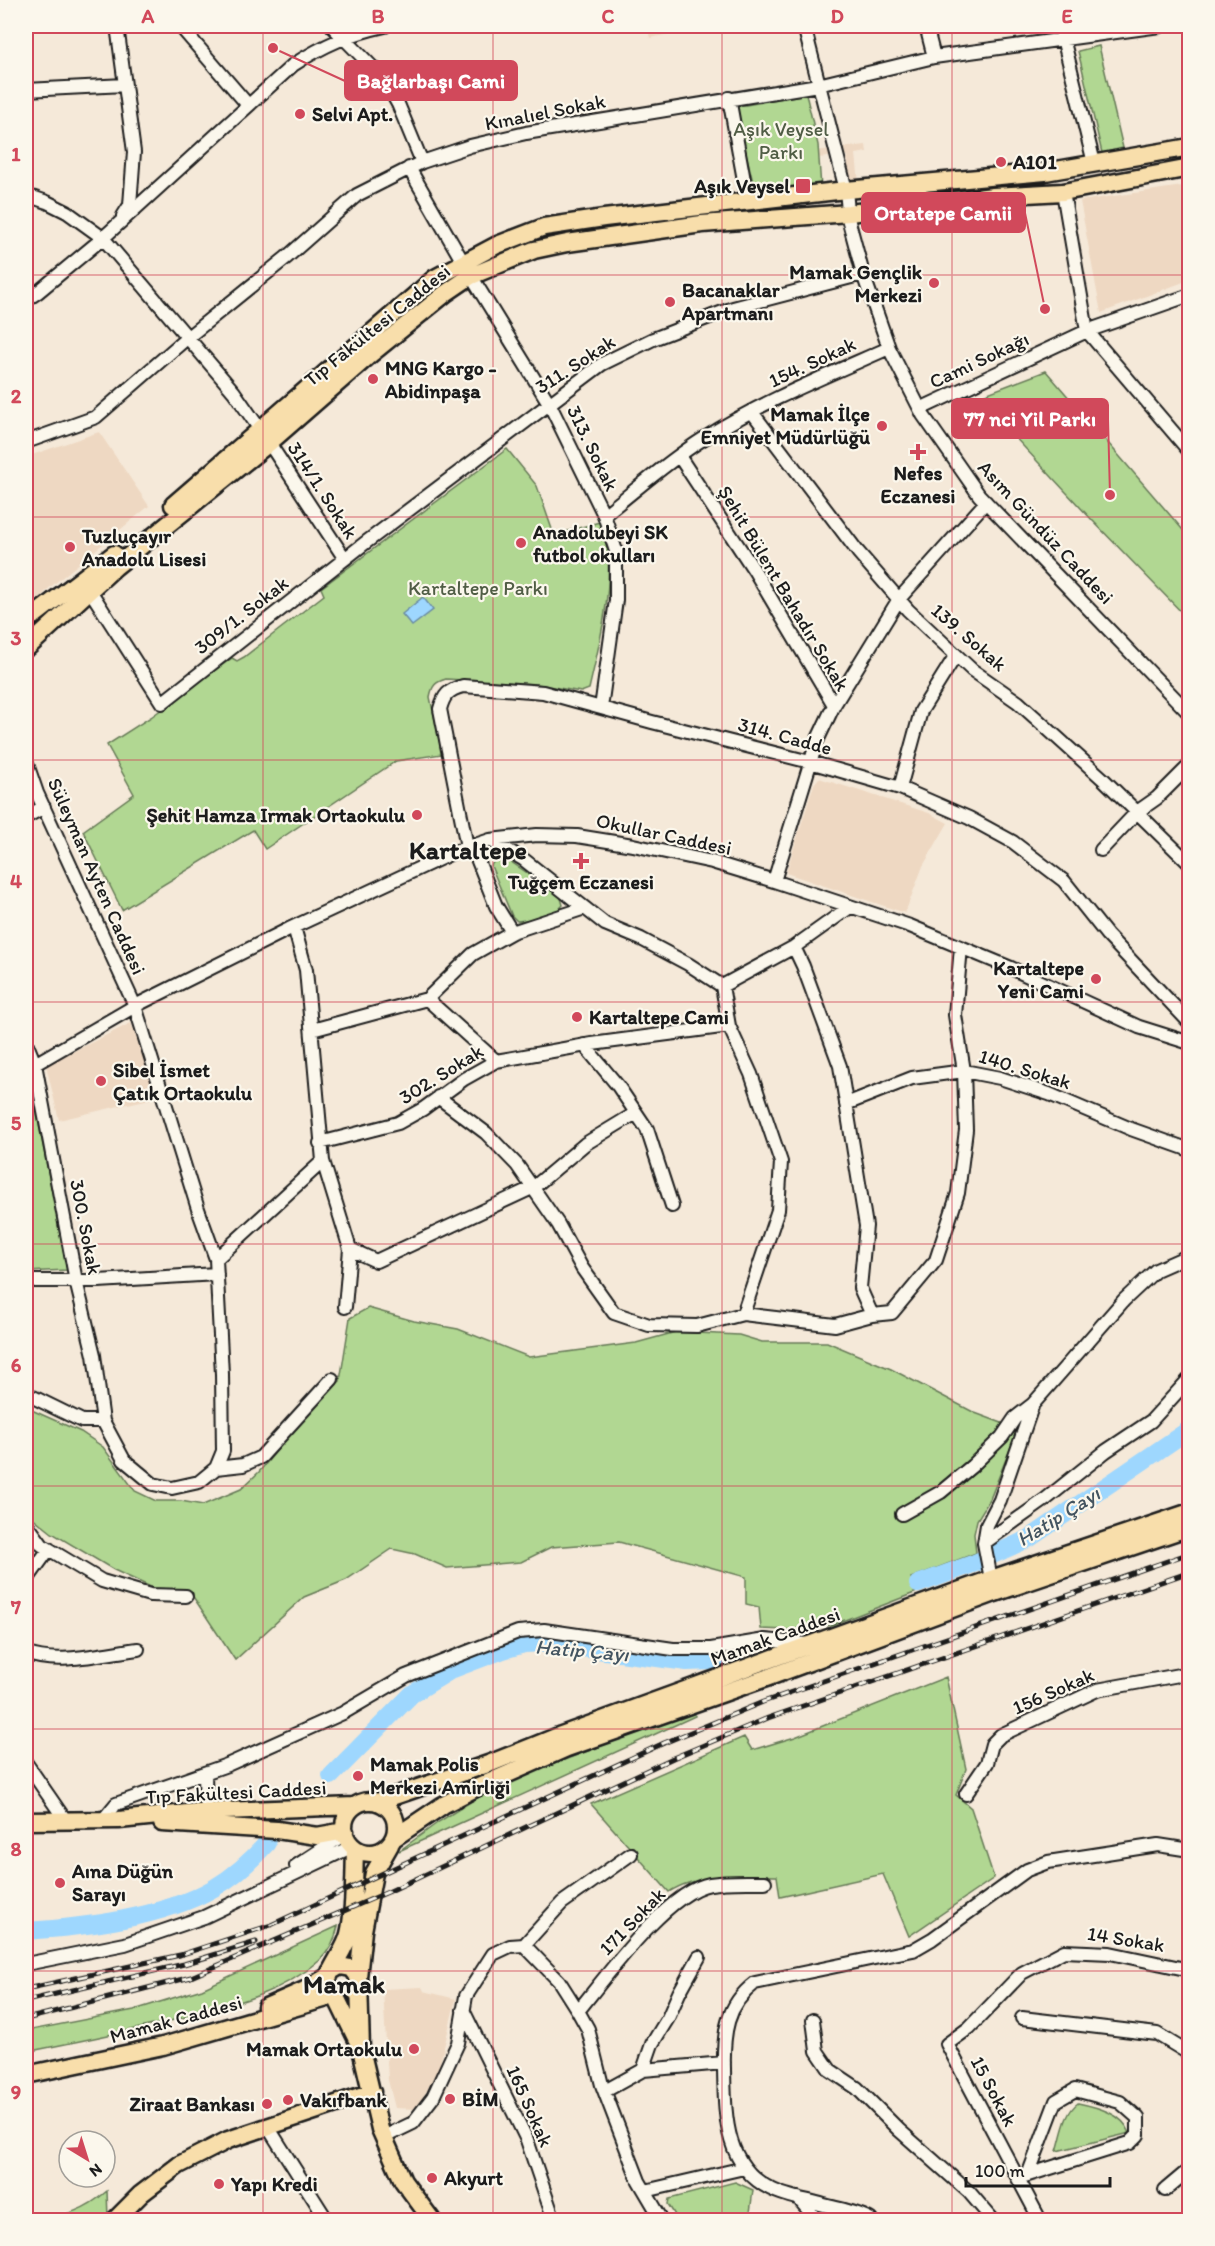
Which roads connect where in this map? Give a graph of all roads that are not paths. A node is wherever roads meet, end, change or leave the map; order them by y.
1 (117, 26) edge
2 (180, 26) edge
3 (332, 26) edge
4 (385, 26) edge
5 (804, 26) edge
6 (926, 26) edge
7 (1060, 26) edge
8 (1160, 26) edge
9 (346, 38) junction
10 (1063, 39) junction
11 (934, 57) junction
12 (125, 85) junction
13 (818, 85) junction
14 (26, 90) edge
15 (729, 98) junction
16 (248, 105) junction
17 (1190, 147) edge
18 (422, 162) junction
19 (1094, 163) junction
20 (409, 168) junction
21 (1190, 168) edge
22 (846, 190) junction
23 (1064, 192) junction
24 (26, 195) edge
25 (748, 202) junction
26 (849, 213) junction
27 (119, 223) junction
28 (103, 238) junction
29 (467, 269) junction
30 (863, 274) junction
31 (1190, 295) edge
32 (26, 300) edge
33 (1087, 331) junction
34 (188, 337) junction
35 (889, 348) junction
36 (549, 403) junction
37 (920, 409) junction
38 (752, 412) junction
39 (265, 437) junction
40 (26, 442) edge
41 (1190, 452) edge
42 (679, 456) junction
43 (986, 502) junction
44 (604, 515) junction
45 (345, 559) junction
46 (89, 589) junction
47 (899, 600) junction
48 (26, 619) edge
49 (26, 628) edge
50 (27, 649) edge
51 (956, 655) junction
52 (834, 705) junction
53 (601, 708) junction
54 (1190, 714) edge
55 (26, 761) edge
56 (810, 762) junction
57 (1190, 765) edge
58 (900, 788) junction
59 (44, 807) junction
60 (1137, 812) junction
61 (26, 817) edge
62 (490, 840) junction
63 (470, 847) junction
64 (1101, 850) dead end
65 (1190, 864) edge
66 (774, 881) junction
67 (850, 907) junction
68 (585, 908) junction
69 (294, 927) junction
70 (512, 932) junction
71 (794, 947) junction
72 (961, 947) junction
73 (722, 986) junction
74 (428, 999) junction
75 (135, 1006) junction
76 (1190, 1023) edge
77 (729, 1026) junction
78 (312, 1030) junction
79 (26, 1042) edge
80 (1190, 1043) edge
81 (584, 1045) junction
82 (496, 1060) junction
83 (30, 1066) edge
84 (964, 1071) junction
85 (438, 1097) junction
86 (846, 1104) junction
87 (636, 1113) junction
88 (320, 1143) junction
89 (1190, 1150) edge
90 (323, 1161) junction
91 (534, 1187) junction
92 (672, 1206) dead end
93 (350, 1249) junction
94 (1190, 1255) edge
95 (216, 1259) junction
96 (217, 1274) junction
97 (26, 1281) edge
98 (76, 1281) junction
99 (345, 1307) dead end
100 (743, 1314) junction
101 (872, 1315) junction
102 (1190, 1378) edge
103 (332, 1379) dead end
104 (26, 1396) edge
105 (1033, 1404) junction
106 (103, 1421) junction
107 (216, 1468) junction
108 (1190, 1512) edge
109 (902, 1514) dead end
110 (26, 1523) edge
111 (1190, 1527) edge
112 (984, 1546) junction
113 (49, 1549) junction
114 (991, 1579) junction
115 (26, 1581) edge
116 (186, 1596) dead end
117 (812, 1645) junction
118 (138, 1649) dead end
119 (26, 1653) edge
120 (1190, 1673) edge
121 (26, 1764) edge
122 (205, 1773) junction
123 (966, 1794) dead end
124 (377, 1802) junction
125 (355, 1806) junction
126 (206, 1812) junction
127 (119, 1820) junction
128 (66, 1821) junction
129 (102, 1821) junction
130 (26, 1824) edge
131 (349, 1840) junction
132 (392, 1841) junction
133 (1190, 1850) edge
134 (631, 1854) dead end
135 (765, 1882) dead end
136 (524, 1945) junction
137 (699, 1958) dead end
138 (26, 1964) edge
139 (1190, 1970) edge
140 (329, 1974) junction
141 (359, 1979) junction
142 (335, 1997) junction
143 (463, 2010) junction
144 (579, 2011) junction
145 (1022, 2018) dead end
146 (813, 2020) dead end
147 (947, 2044) joint
148 (361, 2049) junction
149 (1190, 2054) edge
150 (724, 2063) junction
151 (26, 2066) edge
152 (643, 2070) junction
153 (26, 2075) edge
154 (605, 2091) junction
155 (372, 2092) junction
156 (268, 2127) junction
157 (384, 2137) junction
158 (744, 2168) junction
159 (1190, 2169) edge
160 (1023, 2177) junction
161 (1165, 2190) dead end
162 (645, 2191) junction
163 (797, 2197) junction
164 (115, 2220) edge
165 (327, 2220) edge
166 (432, 2220) edge
167 (554, 2220) edge
168 (662, 2220) edge
169 (817, 2220) edge
170 (871, 2220) edge
171 (993, 2220) edge
172 (1040, 2220) edge

1 - 12 street
2 - 16 street
3 - 9 street
4 - 9 street
5 - 13 street, Asım Gündüz Caddesi
6 - 11 street
7 - 10 street
8 - 10 street, Kınalıel Sokak
9 - 16 street
9 - 18 street
10 - 11 street, Kınalıel Sokak
10 - 19 street
11 - 13 street, Kınalıel Sokak
12 - 14 street
12 - 27 street
13 - 15 street, Kınalıel Sokak
13 - 22 street, Asım Gündüz Caddesi
15 - 18 street, Kınalıel Sokak
15 - 25 street
16 - 27 street
17 - 19 main road
18 - 20 street, Kınalıel Sokak
19 - 22 main road
20 - 29 street, 313. Sokak
20 - 34 street, Kınalıel Sokak
21 - 23 main road, Tıp Fakültesi Caddesi
22 - 25 main road
22 - 26 street, Asım Gündüz Caddesi
23 - 26 main road, Tıp Fakültesi Caddesi
23 - 33 street
24 - 28 street, 314/1. Sokak
25 - 29 main road
26 - 29 main road, Tıp Fakültesi Caddesi
26 - 30 street, Asım Gündüz Caddesi
27 - 28 street
28 - 32 street
28 - 34 street, 314/1. Sokak
29 - 36 street, 313. Sokak
29 - 39 main road, Tıp Fakültesi Caddesi
30 - 35 street, Asım Gündüz Caddesi
30 - 36 street, 311. Sokak
31 - 33 street, Cami Sokağı
33 - 37 street, Cami Sokağı
33 - 41 street
34 - 39 street, 314/1. Sokak
34 - 40 street, Kınalıel Sokak
35 - 37 street, Asım Gündüz Caddesi
35 - 38 street, 154. Sokak
36 - 44 street, 313. Sokak
36 - 45 street, 311. Sokak
37 - 43 street, Asım Gündüz Caddesi
38 - 42 street, 154. Sokak
38 - 47 street, 139. Sokak
39 - 45 street, 314/1. Sokak
39 - 46 main road, Tıp Fakültesi Caddesi
39 - 48 main road
42 - 44 street, 154. Sokak
42 - 52 street, Şehit Bülent Bahadır Sokak
43 - 47 street
43 - 54 street, Asım Gündüz Caddesi
44 - 53 street, 313. Sokak
45 - 46 street, 309/1. Sokak
46 - 50 main road, Tıp Fakültesi Caddesi
47 - 51 street, 139. Sokak
47 - 52 street
49 - 50 main road
51 - 58 street
51 - 60 street, 139. Sokak
52 - 56 street, Şehit Bülent Bahadır Sokak
53 - 56 street, 314. Cadde
53 - 63 street, 314. Cadde
55 - 59 street, Süleyman Ayten Caddesi
56 - 58 street, 314. Cadde
56 - 66 street, Şehit Bülent Bahadır Sokak
57 - 60 street
58 - 76 street, 314. Cadde
59 - 61 street
59 - 75 street, Süleyman Ayten Caddesi
60 - 64 street
60 - 65 street, 139. Sokak
62 - 63 street, Okullar Caddesi
62 - 66 street, Okullar Caddesi
62 - 68 street
63 - 69 street, Okullar Caddesi
63 - 70 street, 314. Cadde
66 - 67 street, Okullar Caddesi
67 - 71 street
67 - 72 street, Okullar Caddesi
68 - 70 street
68 - 73 street
69 - 75 street, Okullar Caddesi
69 - 78 street
70 - 74 street
71 - 73 street
71 - 86 street
72 - 80 street, Okullar Caddesi
72 - 84 street
73 - 77 street
74 - 78 street
74 - 82 street
75 - 83 street, Okullar Caddesi
75 - 95 street, Süleyman Ayten Caddesi
77 - 81 street, 302. Sokak
77 - 100 street
78 - 88 street
79 - 83 street, 300. Sokak
81 - 82 street, 302. Sokak
81 - 87 street
82 - 85 street, 302. Sokak
83 - 98 street, 300. Sokak
84 - 86 street, 140. Sokak
84 - 89 street, 140. Sokak
84 - 101 street
85 - 88 street, 302. Sokak
85 - 91 street
86 - 101 street
87 - 91 street
87 - 92 street
88 - 90 street
90 - 93 street
90 - 95 street
91 - 93 street
91 - 100 street
93 - 99 street
94 - 105 street
95 - 96 street, Süleyman Ayten Caddesi
96 - 98 street
96 - 107 street, Süleyman Ayten Caddesi
97 - 98 street
98 - 106 street, 300. Sokak
100 - 101 street
102 - 112 street
103 - 107 street
104 - 106 street
105 - 109 street
105 - 112 street
106 - 107 street
108 - 114 main road, Mamak Caddesi
110 - 113 street
111 - 132 main road, Mamak Caddesi
112 - 114 street
113 - 115 street
113 - 116 street
114 - 117 main road, Mamak Caddesi
117 - 122 street
117 - 124 main road, Mamak Caddesi
118 - 119 street
120 - 123 street, 156 Sokak
121 - 128 street
122 - 126 street
122 - 129 street
124 - 125 main road
124 - 132 main road
125 - 126 main road, Tıp Fakültesi Caddesi
125 - 131 main road
126 - 127 main road, Tıp Fakültesi Caddesi
127 - 129 main road, Tıp Fakültesi Caddesi
127 - 131 main road, Tıp Fakültesi Caddesi
128 - 129 main road, Tıp Fakültesi Caddesi
128 - 130 main road, Tıp Fakültesi Caddesi
131 - 132 main road
131 - 138 street
131 - 140 main road
132 - 141 main road, Mamak Caddesi
133 - 150 street
134 - 136 street
135 - 144 street, 171 Sokak
136 - 143 street
136 - 144 street
137 - 152 street
139 - 147 street, 14 Sokak
140 - 141 main road
140 - 142 main road
140 - 151 main road, Mamak Caddesi
141 - 142 main road
141 - 148 main road, Mamak Caddesi
142 - 148 main road
142 - 153 main road, Mamak Caddesi
143 - 157 street
143 - 167 street, 165 Sokak
144 - 154 street
145 - 149 street
146 - 171 street
147 - 160 street, 15 Sokak
148 - 155 main road
150 - 152 street
150 - 158 street
152 - 154 street
154 - 162 street
155 - 156 main road
155 - 157 main road
156 - 164 main road
156 - 165 street
157 - 166 main road
158 - 162 street
158 - 163 street
159 - 161 street
160 - 160 street
160 - 172 street, 15 Sokak
162 - 168 street
163 - 169 street
163 - 170 street

